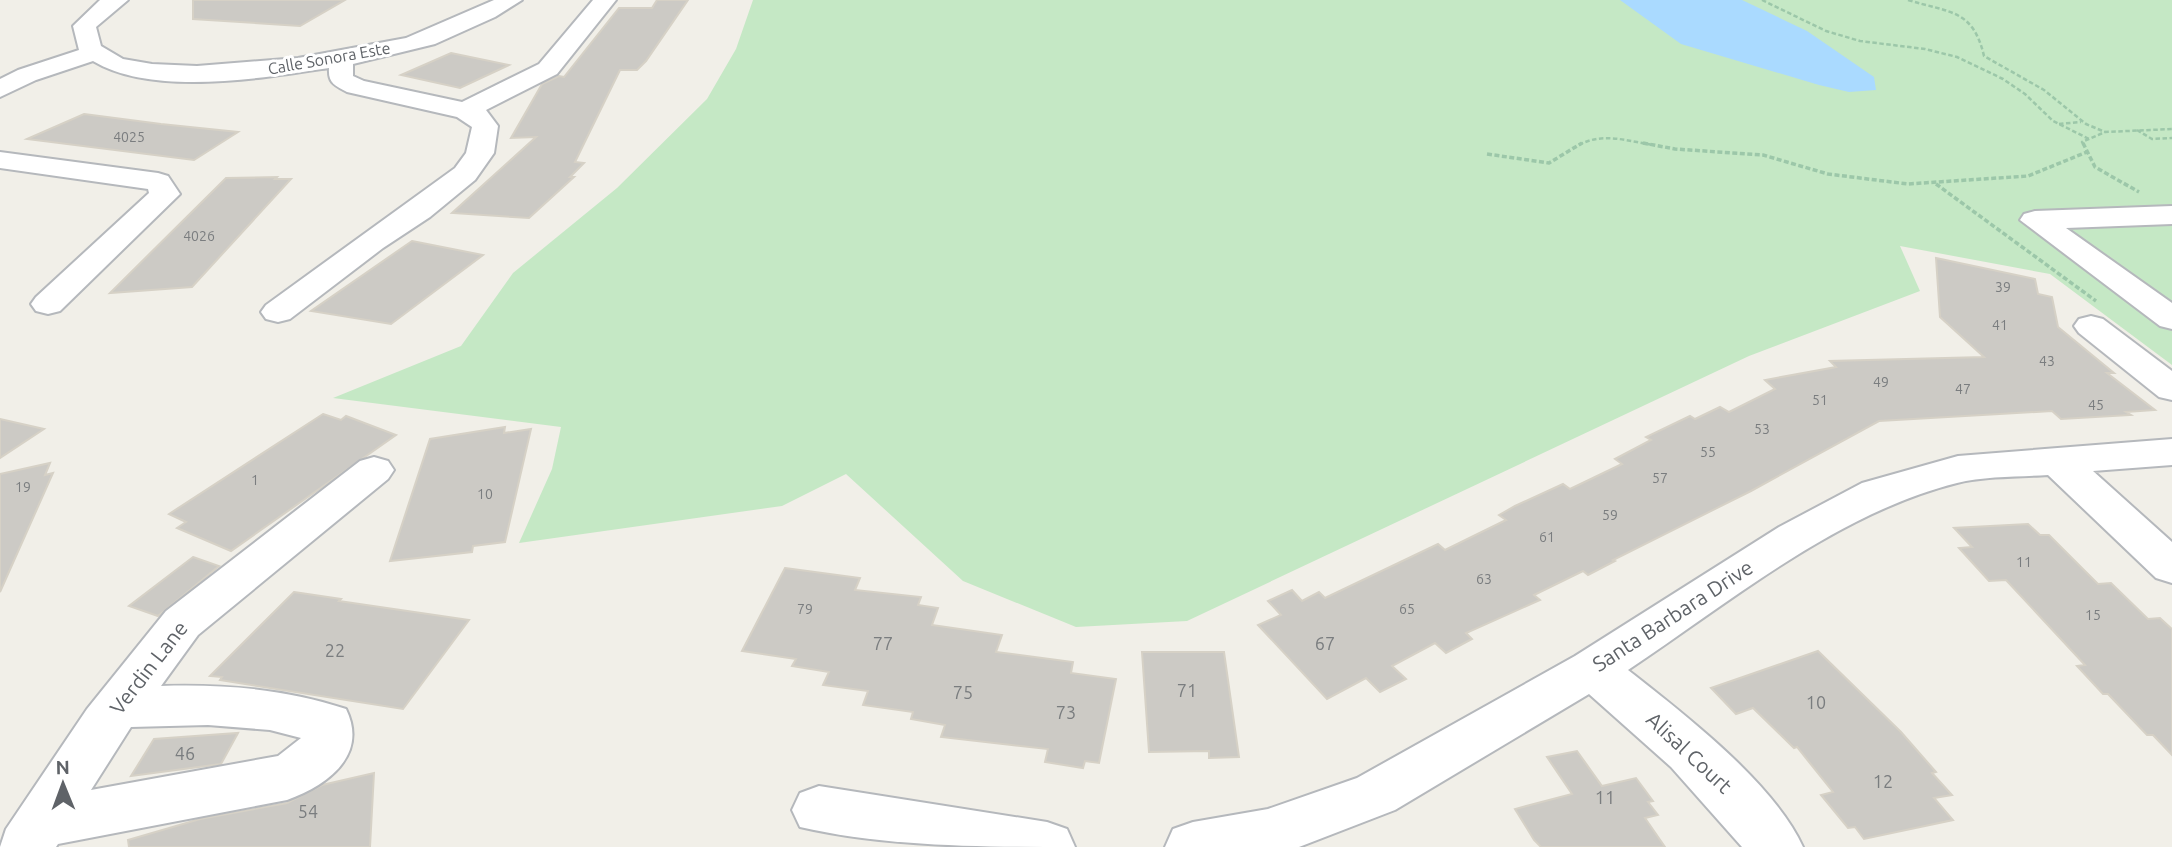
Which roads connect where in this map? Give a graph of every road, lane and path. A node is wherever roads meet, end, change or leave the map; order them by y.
1 (117, 0) edge
2 (511, 0) edge
3 (605, 0) edge
4 (1762, 0) edge
5 (1908, 0) edge
6 (94, 53) junction
7 (341, 59) junction
8 (0, 89) edge
9 (465, 111) junction
10 (2082, 122) junction
11 (2058, 124) junction
12 (2172, 129) edge
13 (2136, 130) junction
14 (2105, 132) junction
15 (2172, 138) edge
16 (2089, 139) junction
17 (2087, 152) junction
18 (1487, 154) dead end
19 (0, 160) edge
20 (1936, 183) junction
21 (2140, 193) dead end
22 (2172, 215) edge
23 (48, 304) dead end
24 (278, 312) dead end
25 (2094, 314) joint
26 (2172, 319) edge
27 (2172, 388) edge
28 (2172, 452) edge
29 (2056, 460) junction
30 (374, 470) dead end
31 (2172, 566) edge
32 (1592, 668) junction
33 (118, 707) junction
34 (819, 810) dead end
35 (33, 835) edge
36 (1047, 847) edge
37 (1192, 847) edge
38 (1775, 847) edge

1 - 6 street
2 - 7 street, Calle Sonora Este
3 - 9 street
4 - 11 path
5 - 10 path
6 - 7 street, Calle Sonora Este
6 - 8 street
7 - 9 street
9 - 24 street
10 - 11 path
10 - 14 path
11 - 16 path
12 - 13 path
13 - 14 path
13 - 15 path
14 - 16 path
16 - 17 path
17 - 20 path
17 - 21 path
18 - 20 path
19 - 23 street
20 - 25 path
22 - 26 street
25 - 27 street
28 - 29 street, Santa Barbara Drive
29 - 31 street
29 - 32 street, Santa Barbara Drive
30 - 33 street, Verdin Lane
32 - 37 street, Santa Barbara Drive
32 - 38 street, Alisal Court
33 - 35 street, Verdin Lane
33 - 35 street
34 - 36 street

